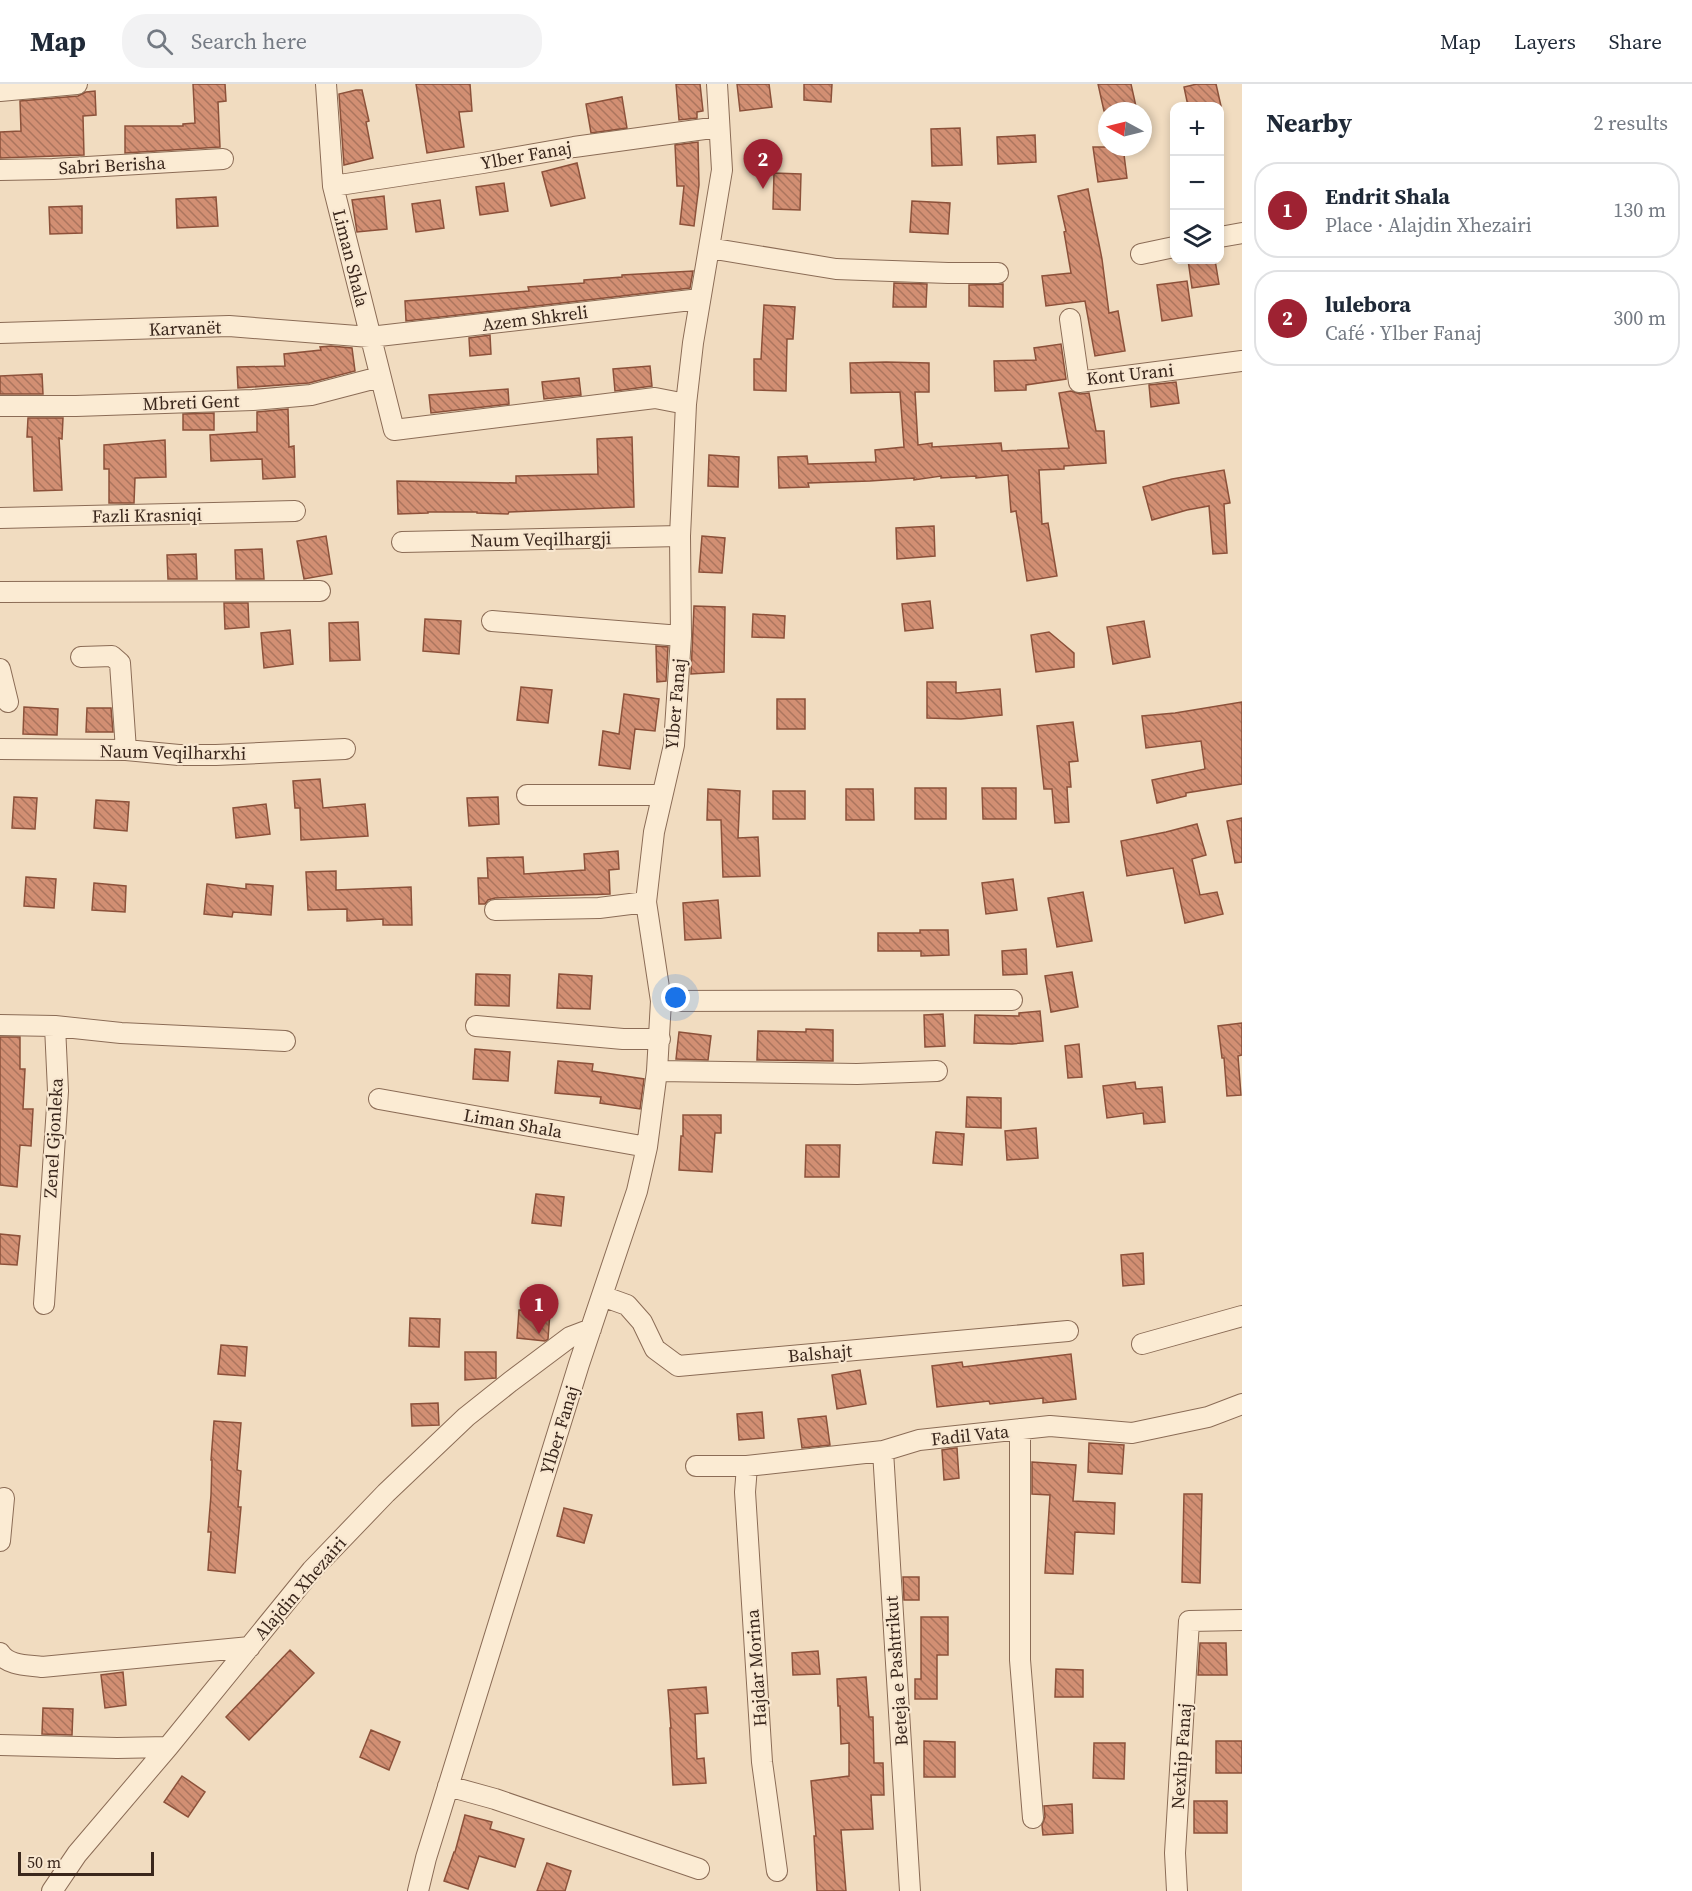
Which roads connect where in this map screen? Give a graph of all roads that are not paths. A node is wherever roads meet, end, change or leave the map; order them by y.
1 (77, 84) edge
2 (326, 84) edge
3 (717, 84) edge
4 (0, 91) edge
5 (719, 127) junction
6 (223, 159) dead end
7 (0, 170) edge
8 (333, 186) junction
9 (1242, 233) edge
10 (1224, 236) edge
11 (709, 248) junction
12 (1170, 248) edge
13 (1142, 254) dead end
14 (998, 273) dead end
15 (700, 299) junction
16 (1070, 318) dead end
17 (0, 333) edge
18 (370, 337) junction
19 (1242, 361) edge
20 (380, 377) junction
21 (686, 404) junction
22 (0, 406) edge
23 (295, 511) dead end
24 (0, 518) edge
25 (680, 536) junction
26 (402, 542) dead end
27 (320, 591) dead end
28 (0, 592) edge
29 (492, 621) dead end
30 (681, 636) junction
31 (81, 657) dead end
32 (0, 669) edge
33 (9, 702) dead end
34 (0, 749) edge
35 (345, 749) dead end
36 (126, 750) junction
37 (527, 795) dead end
38 (661, 795) junction
39 (646, 902) junction
40 (495, 910) dead end
41 (1012, 1000) dead end
42 (661, 1001) junction
43 (0, 1025) edge
44 (55, 1026) junction
45 (476, 1026) dead end
46 (660, 1039) junction
47 (285, 1041) dead end
48 (657, 1071) junction
49 (937, 1071) dead end
50 (379, 1099) dead end
51 (647, 1147) junction
52 (602, 1296) junction
53 (44, 1304) dead end
54 (1242, 1316) edge
55 (591, 1329) junction
56 (1068, 1331) dead end
57 (1142, 1344) dead end
58 (1242, 1404) edge
59 (1020, 1429) junction
60 (883, 1451) junction
61 (696, 1466) dead end
62 (747, 1466) junction
63 (4, 1498) dead end
64 (0, 1540) edge
65 (1242, 1620) edge
66 (250, 1647) junction
67 (0, 1653) edge
68 (0, 1745) edge
69 (168, 1747) junction
70 (448, 1786) junction
71 (1033, 1818) dead end
72 (426, 1857) junction
73 (699, 1869) dead end
74 (777, 1871) dead end
75 (52, 1891) edge
76 (418, 1891) edge
77 (434, 1891) edge
78 (910, 1891) edge
79 (1177, 1891) edge

1 - 4 street
2 - 8 street, Liman Shala
3 - 5 street, Ylber Fanaj
5 - 8 street, Ylber Fanaj
5 - 11 street, Ylber Fanaj
6 - 7 street, Sabri Berisha
8 - 18 street, Liman Shala
9 - 10 street
11 - 14 street
11 - 15 street, Ylber Fanaj
12 - 13 street
15 - 18 street, Azem Shkreli
15 - 21 street, Ylber Fanaj
16 - 19 street, Kont Urani
17 - 18 street, Karvanët
18 - 20 street, Liman Shala
20 - 21 street, Liman Shala
20 - 22 street, Mbreti Gent
21 - 25 street, Ylber Fanaj
23 - 24 street, Fazli Krasniqi
25 - 26 street, Naum Veqilhargji
25 - 30 street, Ylber Fanaj
27 - 28 street
29 - 30 street
30 - 38 street, Ylber Fanaj
31 - 36 street
32 - 33 street
34 - 36 street, Naum Veqilharxhi
35 - 36 street, Naum Veqilharxhi
37 - 38 street
38 - 39 street, Ylber Fanaj
39 - 40 street
39 - 42 street, Ylber Fanaj
41 - 42 street
42 - 46 street, Ylber Fanaj
43 - 44 street
44 - 47 street
44 - 53 street, Zenel Gjonleka
45 - 46 street
46 - 48 street, Ylber Fanaj
48 - 49 street
48 - 51 street, Ylber Fanaj
50 - 51 street, Liman Shala
51 - 52 street, Ylber Fanaj
52 - 55 street, Ylber Fanaj
52 - 56 street, Balshajt
54 - 57 street
55 - 66 street, Alajdin Xhezairi
55 - 70 street, Ylber Fanaj
58 - 59 street, Fadil Vata
59 - 60 street, Fadil Vata
59 - 71 street
60 - 62 street, Fadil Vata
60 - 78 street, Beteja e Pashtrikut
61 - 62 street, Fadil Vata
62 - 74 street, Hajdar Morina
63 - 64 street
65 - 79 street, Nexhip Fanaj
66 - 67 street
66 - 69 street, Alajdin Xhezairi
68 - 69 street
69 - 75 street, Alajdin Xhezairi
70 - 72 street, Ylber Fanaj
70 - 73 street
72 - 76 street, Ylber Fanaj
72 - 77 street

